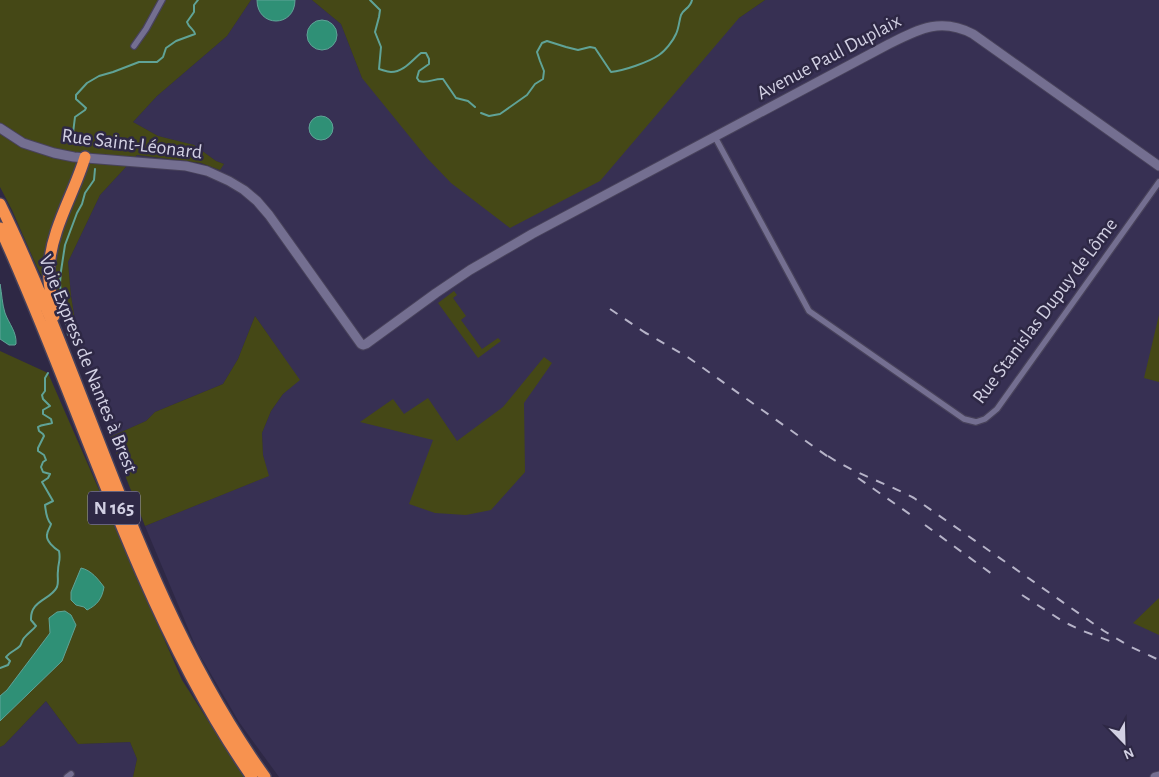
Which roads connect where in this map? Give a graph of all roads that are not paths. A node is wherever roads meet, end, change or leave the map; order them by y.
1 (162, 0) edge
2 (134, 46) dead end
3 (0, 128) edge
4 (715, 137) junction
5 (85, 157) junction
6 (1159, 166) edge
7 (1159, 182) edge
8 (0, 204) edge
9 (0, 228) edge
10 (54, 328) junction
11 (363, 345) joint
12 (1159, 776) edge
13 (252, 777) edge
14 (265, 777) edge
15 (1155, 777) edge

1 - 2 street
3 - 5 main road, Rue Saint-Léonard
4 - 6 main road, Avenue Paul Duplaix
4 - 7 street, Rue Stanislas Dupuy de Lôme
4 - 11 main road, Avenue Paul Duplaix
5 - 10 highway
5 - 11 main road, Rue Saint-Léonard
8 - 10 highway, Voie Express de Nantes à Brest / N 165
9 - 13 highway, Voie Express de Nantes à Brest / N 165
10 - 14 highway, Voie Express de Nantes à Brest / N 165
12 - 15 main road

